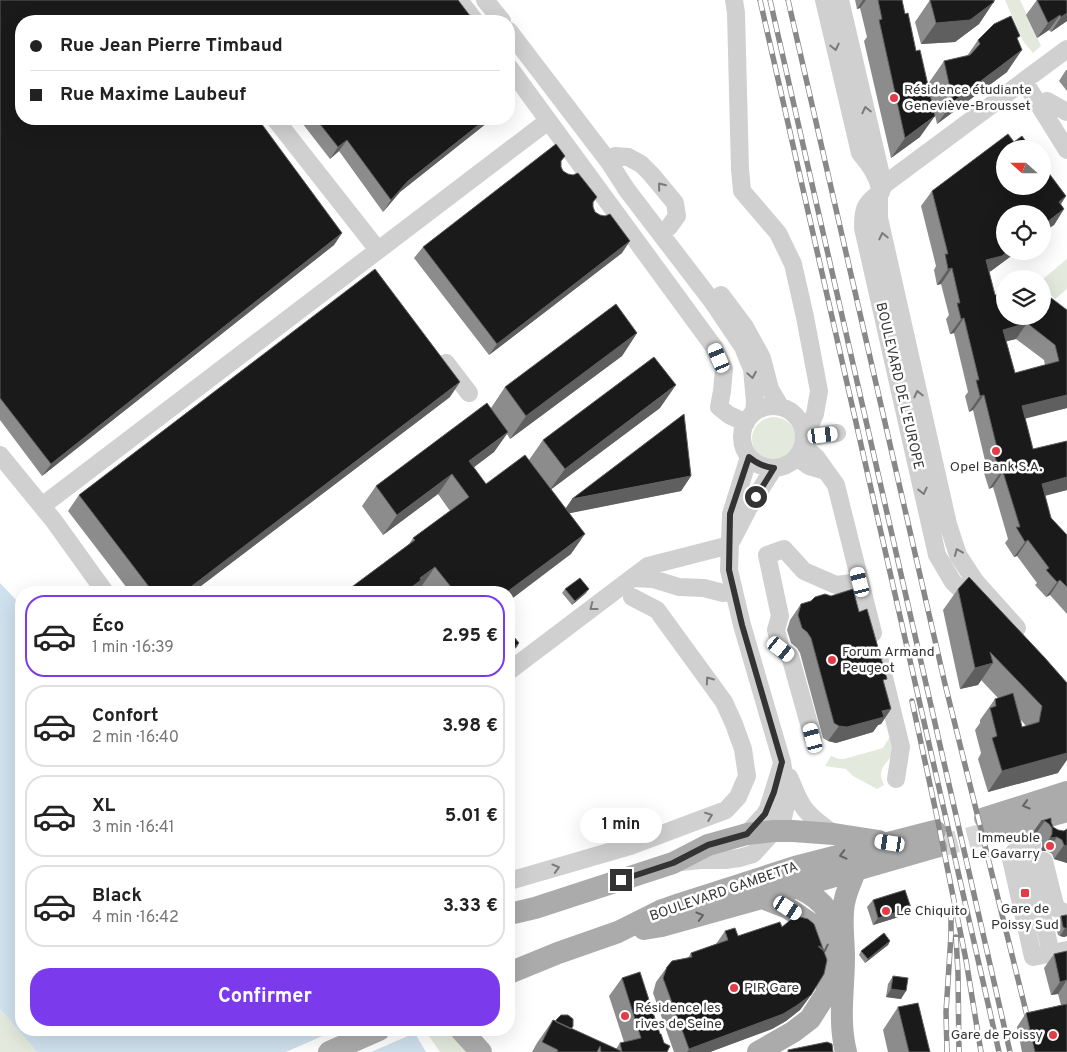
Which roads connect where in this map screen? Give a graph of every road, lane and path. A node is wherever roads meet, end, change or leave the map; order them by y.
1 (459, 0) edge
2 (485, 0) edge
3 (734, 0) edge
4 (824, 0) edge
5 (840, 0) edge
6 (470, 15) edge
7 (497, 15) edge
8 (515, 39) edge
9 (1067, 49) edge
10 (515, 75) edge
11 (1024, 81) junction
12 (1047, 101) dead end
13 (1067, 112) edge
14 (548, 120) junction
15 (279, 125) edge
16 (1067, 150) edge
17 (608, 162) junction
18 (881, 193) junction
19 (610, 205) junction
20 (595, 217) edge
21 (372, 254) junction
22 (379, 274) edge
23 (439, 354) edge
24 (469, 393) dead end
25 (818, 398) junction
26 (786, 409) junction
27 (750, 418) junction
28 (837, 434) dead end
29 (802, 443) junction
30 (0, 455) edge
31 (749, 457) junction
32 (774, 468) junction
33 (42, 506) junction
34 (730, 545) junction
35 (687, 556) junction
36 (632, 578) junction
37 (860, 582) junction
38 (101, 586) edge
39 (687, 587) junction
40 (976, 589) junction
41 (734, 591) junction
42 (632, 597) dead end
43 (1021, 643) edge
44 (515, 666) edge
45 (813, 738) dead end
46 (782, 762) junction
47 (896, 779) dead end
48 (1067, 792) edge
49 (1058, 820) edge
50 (774, 831) junction
51 (747, 834) junction
52 (834, 834) junction
53 (890, 843) junction
54 (1044, 861) dead end
55 (673, 863) junction
56 (855, 871) junction
57 (771, 875) junction
58 (515, 879) edge
59 (797, 887) junction
60 (762, 898) junction
61 (535, 908) junction
62 (515, 913) edge
63 (1067, 914) edge
64 (515, 917) edge
65 (618, 932) junction
66 (1067, 942) edge
67 (1056, 950) edge
68 (844, 957) junction
69 (515, 971) edge
70 (804, 1025) junction
71 (365, 1036) edge
72 (459, 1036) edge
73 (466, 1036) edge
74 (844, 1045) edge
75 (329, 1052) edge
76 (471, 1052) edge
77 (481, 1052) edge
78 (758, 1052) edge

1 - 6 street
2 - 7 street
3 - 25 street
4 -> 18 street
18 -> 5 street
8 - 17 street
9 - 11 street
10 - 14 street
11 - 16 street
11 - 18 street
12 - 13 street
14 - 19 street
14 - 21 street
15 - 21 street
26 -> 17 street
17 -> 27 street
40 -> 18 street, BOULEVARD DE L'EUROPE
18 -> 40 street, BOULEVARD DE L'EUROPE
19 - 20 street
19 - 27 street
21 - 22 street
21 - 33 street
23 - 24 street
25 - 26 street
25 - 29 street
26 - 27 street
26 - 29 street
27 - 31 street
28 - 29 street
29 - 32 street
29 - 37 street
30 - 33 street
31 - 32 street
31 - 34 street
32 - 34 street
33 - 38 street
34 - 35 street
34 - 41 street
35 - 36 street
35 - 39 street
36 - 39 street
36 -> 44 street
37 - 45 street
37 - 47 street
39 - 41 street
40 - 43 street, BOULEVARD DE L'EUROPE
41 - 46 street
58 -> 42 street
46 - 50 street
46 - 51 street
46 - 52 street
48 -> 49 main road
50 - 51 main road
50 - 52 main road
50 - 55 street
51 - 55 main road
52 - 53 main road
53 - 56 main road, BOULEVARD GAMBETTA
53 -> 57 main road, BOULEVARD GAMBETTA
54 - 63 street
55 - 61 main road
56 - 59 main road, BOULEVARD GAMBETTA
56 - 68 main road
57 - 59 main road
57 - 65 main road, BOULEVARD GAMBETTA
59 - 60 main road, BOULEVARD GAMBETTA
59 - 68 main road
65 -> 60 main road, BOULEVARD GAMBETTA
60 -> 70 main road
61 - 62 main road
61 - 64 main road
65 - 69 main road
66 - 67 street
67 - 67 street
68 - 74 main road
70 - 74 main road
70 - 78 main road
71 - 75 main road
72 - 76 main road
73 - 77 main road

